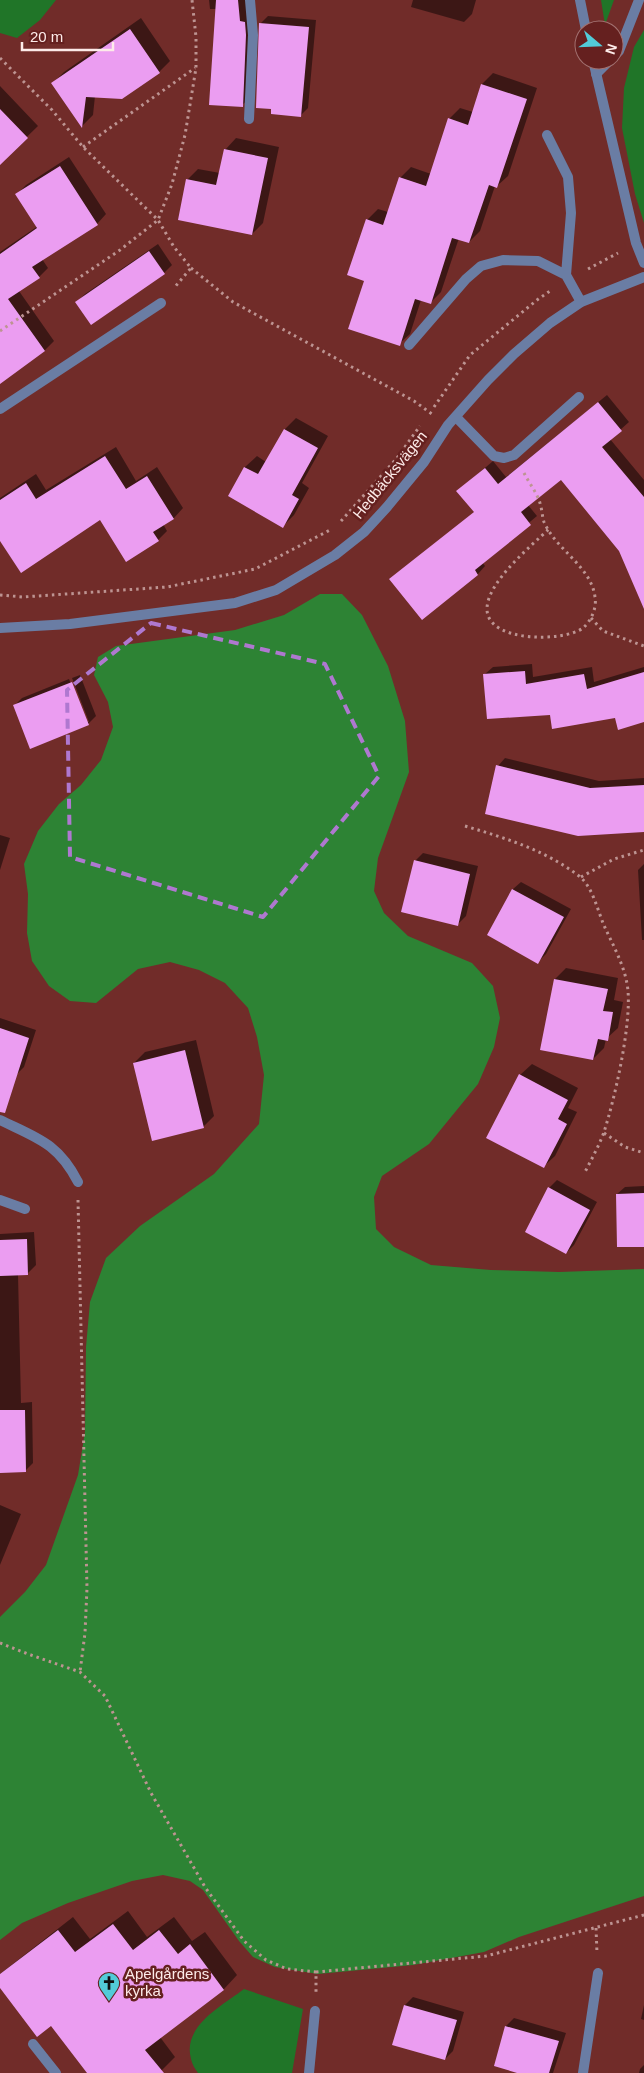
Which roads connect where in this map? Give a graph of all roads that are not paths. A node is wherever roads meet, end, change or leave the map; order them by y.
1 (250, 0) edge
2 (580, 0) edge
3 (639, 0) edge
4 (584, 20) edge
5 (624, 38) edge
6 (595, 70) edge
7 (600, 70) edge
8 (596, 74) junction
9 (249, 119) dead end
10 (547, 135) dead end
11 (644, 263) edge
12 (567, 277) junction
13 (644, 277) edge
14 (581, 302) junction
15 (161, 303) road end
16 (409, 345) dead end
17 (579, 397) dead end
18 (0, 409) edge
19 (456, 417) junction
20 (0, 628) edge
21 (0, 1120) edge
22 (78, 1182) road end
23 (0, 1200) edge
24 (25, 1209) dead end
25 (598, 1973) dead end
26 (315, 2011) road end
27 (33, 2044) dead end
28 (56, 2073) edge
29 (309, 2073) edge
30 (583, 2073) edge

1 - 9 street
2 - 4 street
3 - 5 street
6 - 8 street
7 - 8 street
8 - 11 street
10 - 12 street
12 - 14 street
12 - 16 street
13 - 14 street, Hedbäcksvägen
14 - 19 street, Hedbäcksvägen
15 - 18 street
17 - 19 street
19 - 20 street, Hedbäcksvägen
21 - 22 street
23 - 24 street
25 - 30 street
26 - 29 street
27 - 28 street

